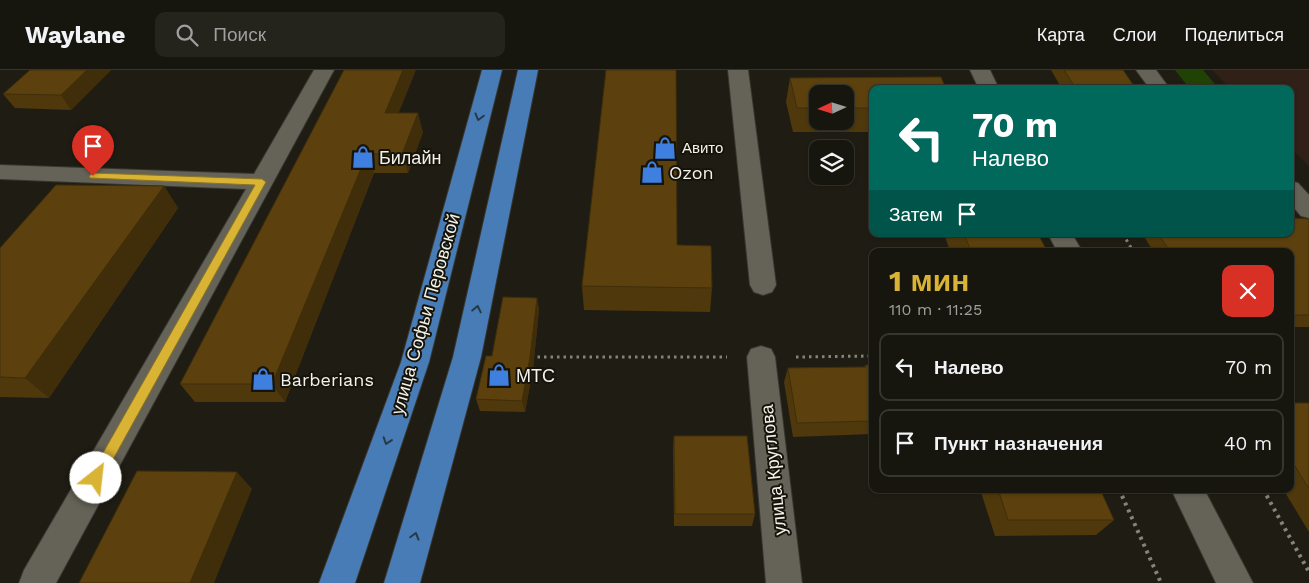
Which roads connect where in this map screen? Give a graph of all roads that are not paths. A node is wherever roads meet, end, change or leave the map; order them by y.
1 (324, 70) edge
2 (492, 70) edge
3 (528, 70) edge
4 (738, 70) edge
5 (980, 70) edge
6 (1146, 70) edge
7 (987, 85) edge
8 (1157, 85) edge
9 (0, 172) edge
10 (262, 182) junction
11 (1294, 188) edge
12 (1309, 189) edge
13 (1294, 193) edge
14 (1309, 210) edge
15 (763, 285) dead end
16 (761, 357) road end
17 (1189, 493) edge
18 (37, 583) edge
19 (337, 583) edge
20 (402, 583) edge
21 (784, 583) edge
22 (1235, 583) edge

1 - 10 street
2 -> 19 main road, улица Софьи Перовской
20 -> 3 main road
4 - 15 street
5 - 7 street
6 - 8 street
9 - 10 street
10 - 18 street
11 - 12 street
13 - 14 street
16 - 21 street, улица Круглова
17 - 22 street

